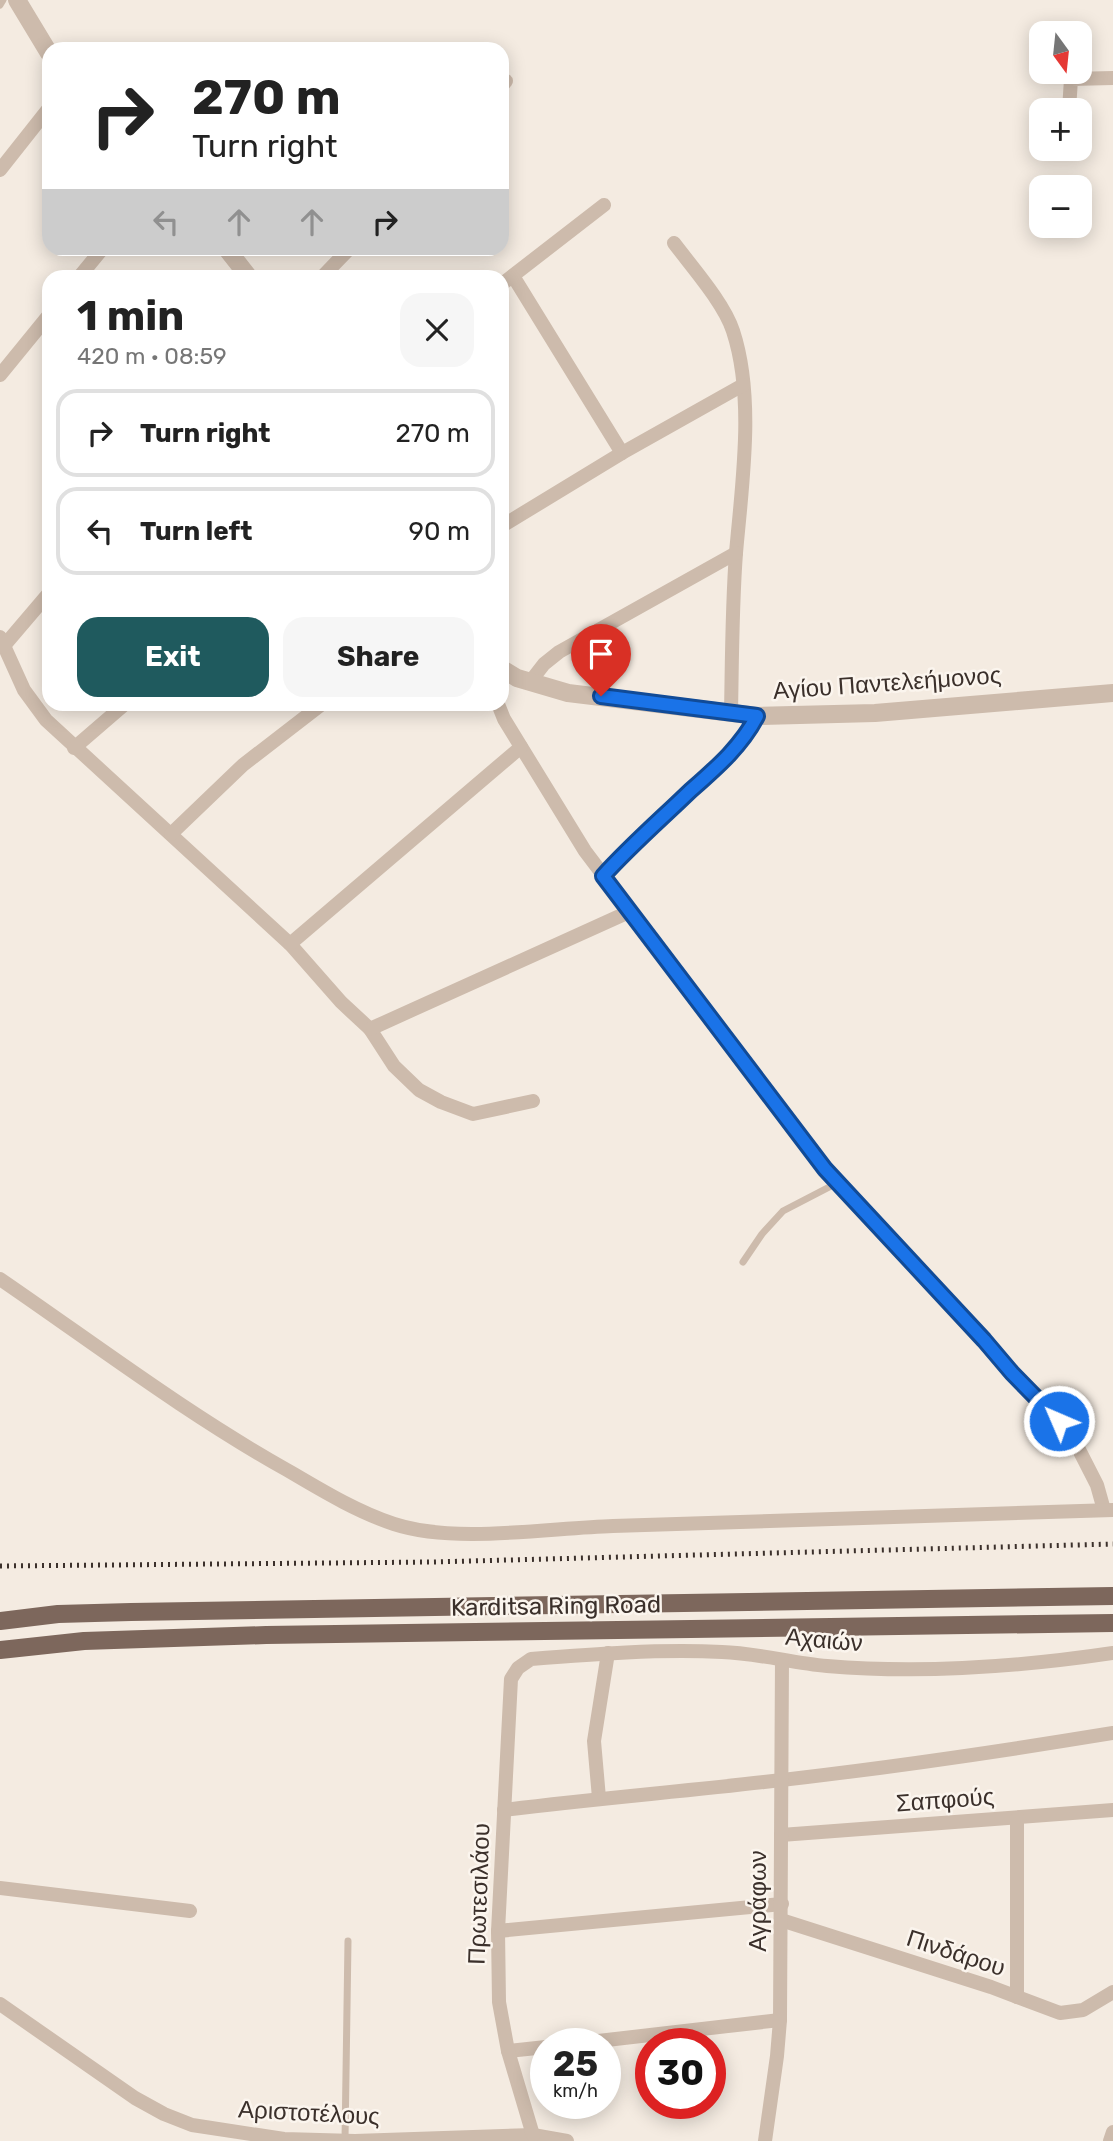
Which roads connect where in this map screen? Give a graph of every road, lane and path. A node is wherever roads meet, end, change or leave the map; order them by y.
1 (4, 0) edge
2 (17, 0) edge
3 (0, 5) edge
4 (43, 42) edge
5 (1113, 78) edge
6 (1070, 98) edge
7 (42, 117) edge
8 (0, 170) edge
9 (604, 205) dead end
10 (674, 243) dead end
11 (96, 256) edge
12 (232, 256) edge
13 (343, 256) edge
14 (85, 270) edge
15 (243, 270) edge
16 (330, 270) edge
17 (509, 278) edge
18 (509, 283) edge
19 (42, 324) edge
20 (0, 375) edge
21 (743, 385) junction
22 (622, 453) junction
23 (509, 522) edge
24 (736, 553) junction
25 (42, 600) edge
26 (2, 642) edge
27 (509, 672) edge
28 (530, 682) junction
29 (1113, 693) edge
30 (117, 711) edge
31 (313, 711) edge
32 (502, 711) edge
33 (730, 713) junction
34 (757, 716) junction
35 (522, 747) junction
36 (74, 748) junction
37 (172, 834) junction
38 (603, 876) junction
39 (631, 911) junction
40 (290, 944) junction
41 (370, 1029) junction
42 (533, 1101) dead end
43 (837, 1183) junction
44 (743, 1262) dead end
45 (0, 1279) edge
46 (1109, 1510) edge
47 (1113, 1596) edge
48 (0, 1621) edge
49 (1113, 1623) edge
50 (0, 1650) edge
51 (608, 1653) junction
52 (1113, 1653) edge
53 (531, 1659) joint
54 (782, 1660) junction
55 (1113, 1733) edge
56 (782, 1780) junction
57 (599, 1798) junction
58 (504, 1810) junction
59 (1113, 1810) edge
60 (1017, 1818) junction
61 (781, 1835) junction
62 (0, 1888) edge
63 (782, 1903) junction
64 (190, 1911) dead end
65 (781, 1920) junction
66 (498, 1931) junction
67 (348, 1941) dead end
68 (1113, 1992) edge
69 (1017, 1997) junction
70 (0, 2004) edge
71 (780, 2020) junction
72 (621, 2038) edge
73 (530, 2049) edge
74 (508, 2051) junction
75 (191, 2125) junction
76 (1113, 2132) edge
77 (533, 2135) junction
78 (502, 2139) edge
79 (352, 2140) edge
80 (189, 2141) edge
81 (567, 2141) edge
82 (765, 2141) edge
83 (1110, 2141) edge

1 - 3 lane
2 - 4 street
5 - 6 street
7 - 8 street
9 - 17 street
10 - 21 street
11 - 14 street
12 - 15 street
13 - 16 street
18 - 22 street
19 - 20 street
21 - 22 street
21 - 24 street
22 - 23 street
24 - 28 street
24 - 33 street
25 - 26 street
26 - 36 street
27 - 28 street, Αγίου Παντελεήμονος
28 - 33 street, Αγίου Παντελεήμονος
29 - 34 street, Αγίου Παντελεήμονος
30 - 36 street
31 - 37 street
32 - 35 street
33 - 34 street, Αγίου Παντελεήμονος
34 - 38 street
35 - 38 street
35 - 40 street
36 - 37 street
37 - 40 street
38 - 39 street
39 - 41 street
39 - 43 street
40 - 41 street
41 - 42 street
43 - 44 lane
43 - 46 street
45 - 46 street
47 - 48 main road, Karditsa Ring Road
49 - 50 main road, Karditsa Ring Road
51 - 53 street, Αχαιών
51 - 54 street, Αχαιών
51 - 57 street
52 - 54 street, Αχαιών
53 - 58 street, Πρωτεσιλάου
54 - 56 street, Αγράφων
55 - 56 street
56 - 57 street
56 - 61 street, Αγράφων
57 - 58 street
58 - 66 street, Πρωτεσιλάου
59 - 60 street, Σαπφούς
60 - 61 street, Σαπφούς
60 - 69 street
61 - 63 street, Αγράφων
62 - 64 street
63 - 65 street, Αγράφων
63 - 66 street
65 - 69 street, Πινδάρου
65 - 71 street, Αγράφων
66 - 74 street, Πρωτεσιλάου
67 - 79 lane
68 - 69 street, Πινδάρου
70 - 75 street, Αριστοτέλους
71 - 72 street
71 - 82 street, Αγράφων
73 - 74 street
74 - 77 street, Πρωτεσιλάου
75 - 79 street, Αριστοτέλους
75 - 80 street
76 - 83 street
77 - 78 street, Αριστοτέλους
77 - 81 street, Αριστοτέλους
78 - 79 street, Αριστοτέλους

